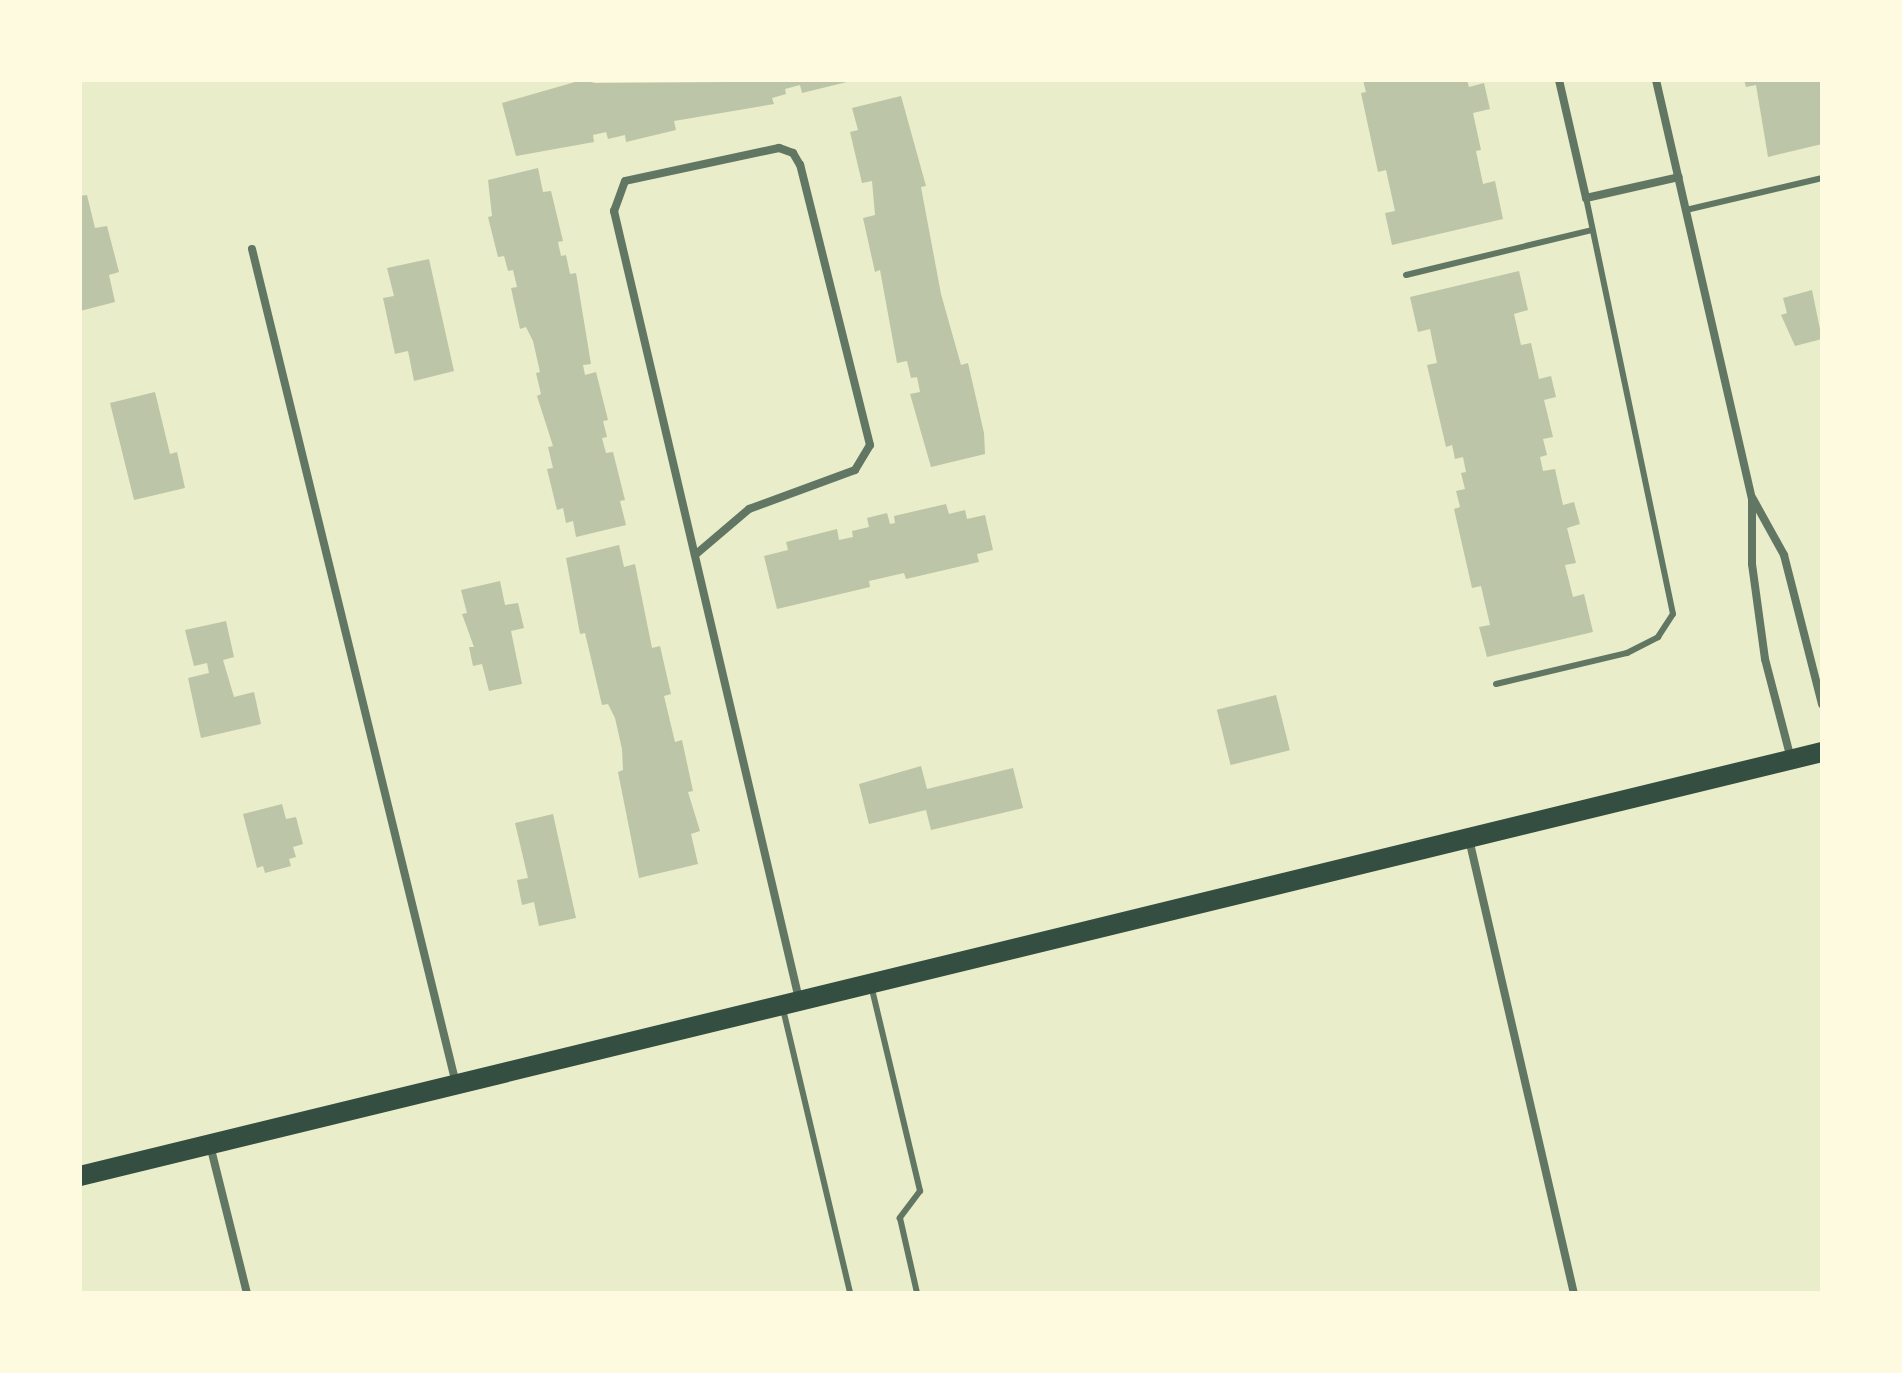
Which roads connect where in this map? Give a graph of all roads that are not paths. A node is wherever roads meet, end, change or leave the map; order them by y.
1 (1559, 80) edge
2 (1656, 80) edge
3 (1679, 177) junction
4 (1822, 178) edge
5 (1586, 198) junction
6 (1686, 210) junction
7 (1592, 230) junction
8 (252, 249) dead end
9 (1406, 275) dead end
10 (1752, 498) junction
11 (695, 555) junction
12 (1496, 684) dead end
13 (1822, 704) edge
14 (1822, 752) edge
15 (1791, 760) junction
16 (1468, 835) junction
17 (870, 982) junction
18 (790, 1002) junction
19 (457, 1085) junction
20 (210, 1144) junction
21 (80, 1176) edge
22 (247, 1293) edge
23 (850, 1293) edge
24 (917, 1293) edge
25 (1574, 1293) edge

1 - 5 street
2 - 3 street
3 - 5 street
3 - 6 street
4 - 6 lane
5 - 7 lane
6 - 10 street
7 - 9 lane
7 - 12 lane
8 - 19 street
10 - 13 street
10 - 15 street
11 - 11 street
11 - 18 street
14 - 15 main road
15 - 16 main road
16 - 17 main road
16 - 25 street
17 - 18 main road
17 - 24 lane
18 - 19 main road
18 - 23 lane
19 - 20 main road
20 - 21 main road
20 - 22 street

